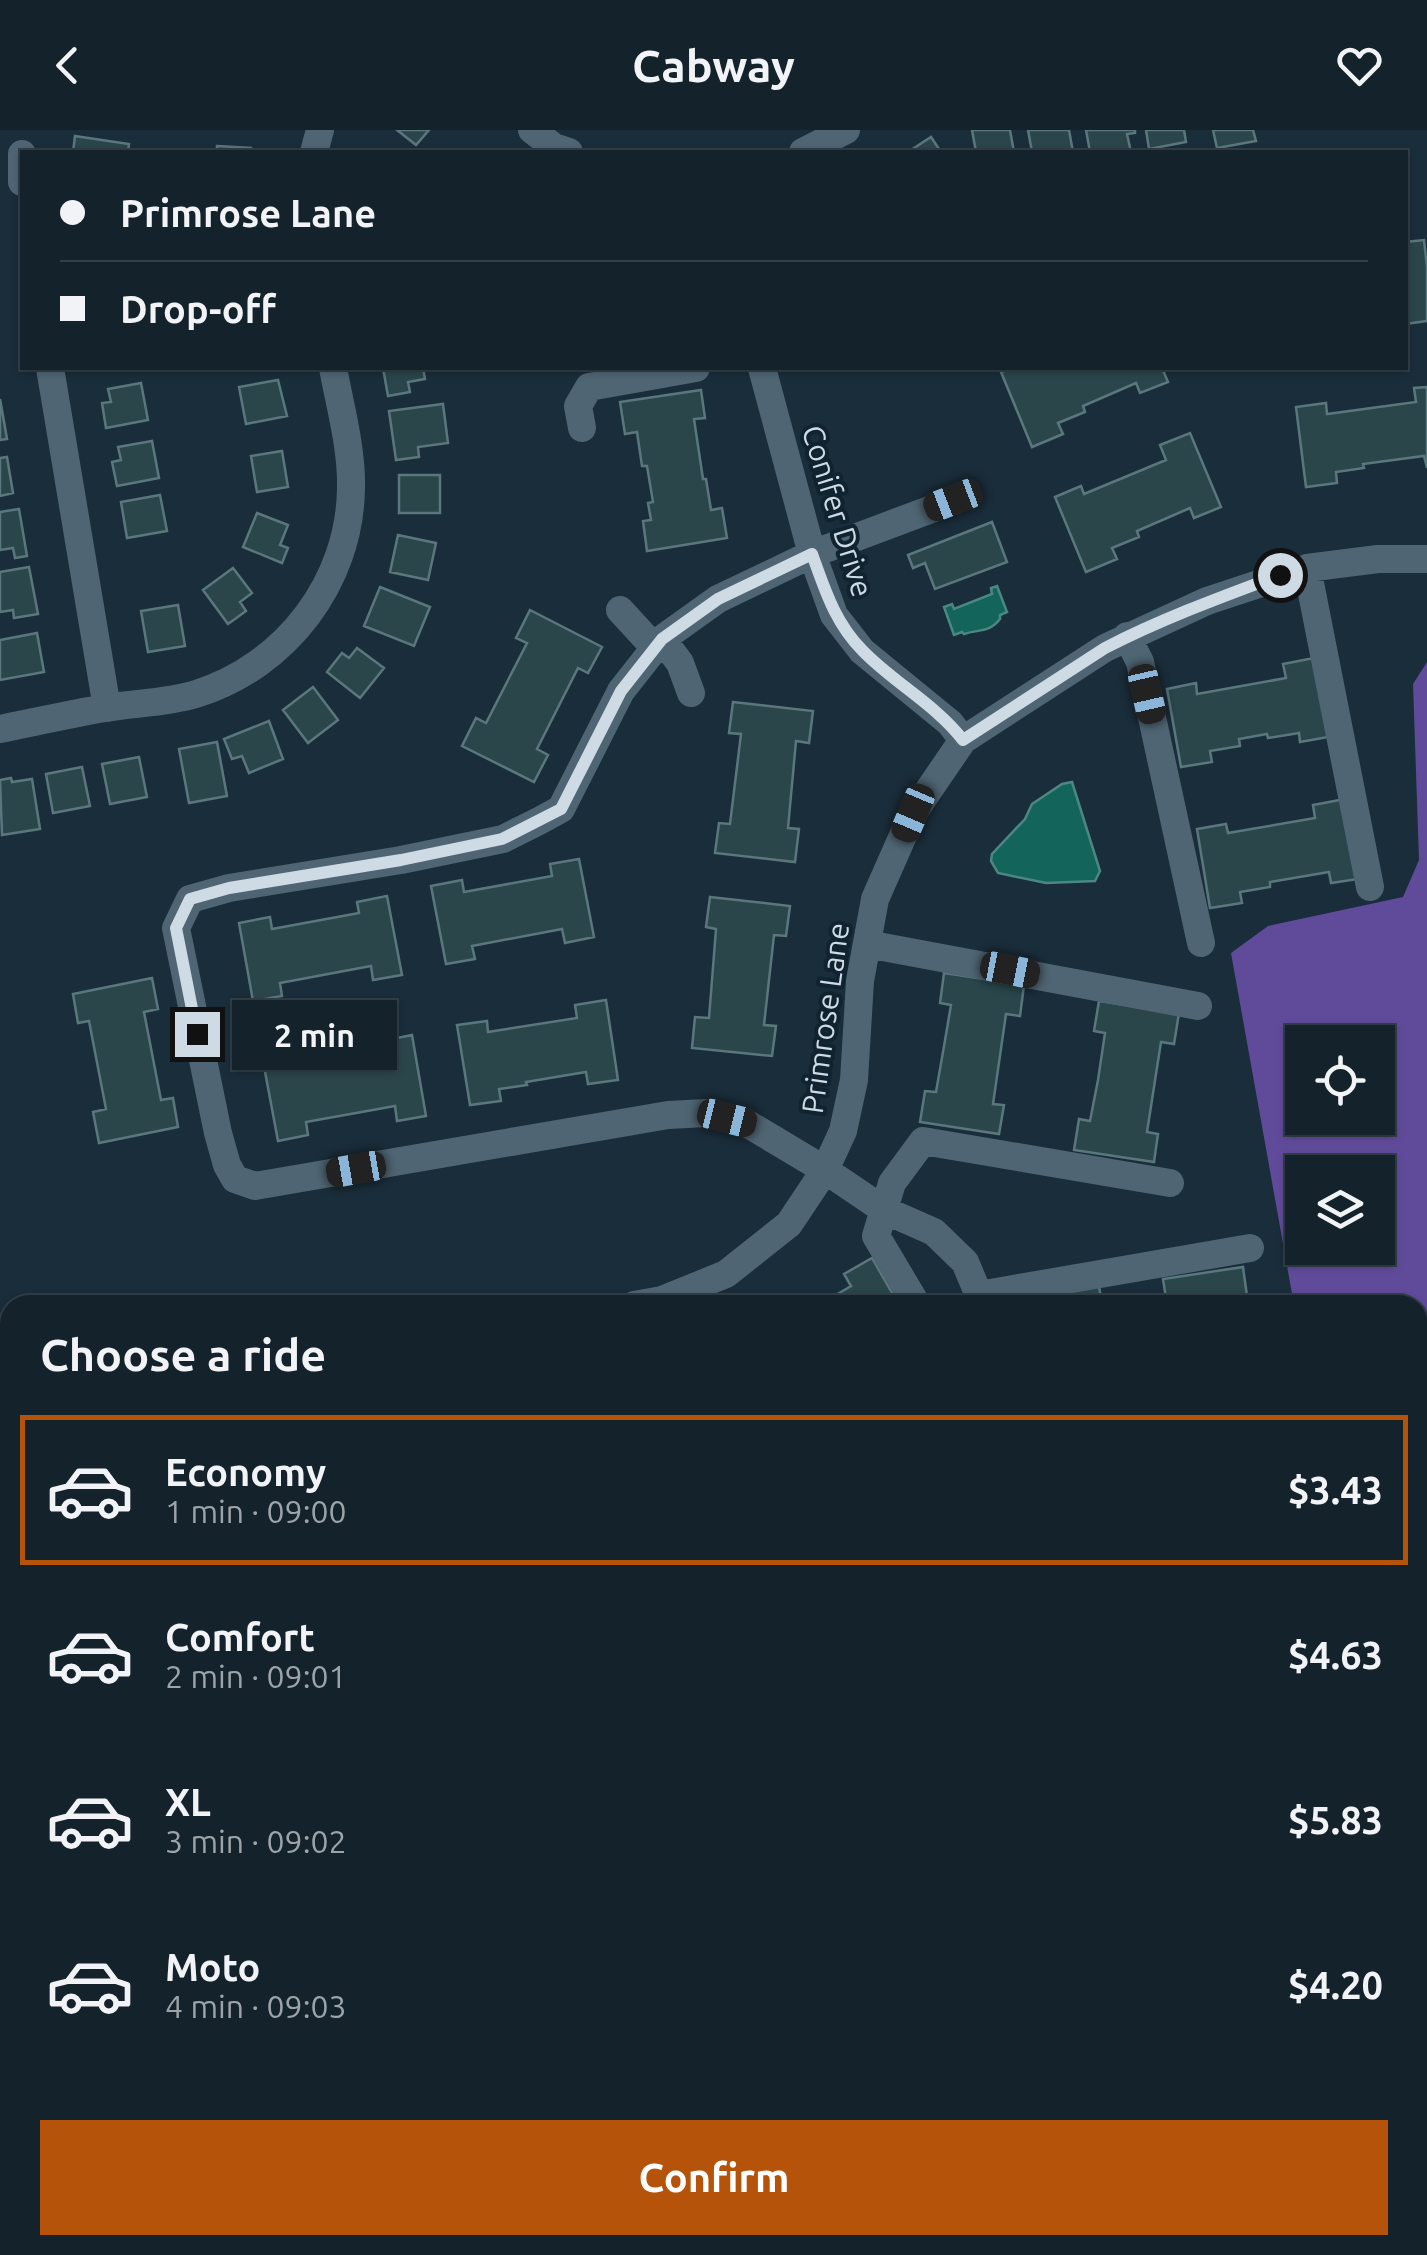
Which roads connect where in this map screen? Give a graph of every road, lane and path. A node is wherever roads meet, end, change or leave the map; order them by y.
1 (532, 130) edge
2 (846, 130) edge
3 (564, 150) edge
4 (807, 150) edge
5 (50, 370) edge
6 (333, 370) edge
7 (684, 370) edge
8 (763, 370) edge
9 (582, 428) dead end
10 (953, 500) dead end
11 (812, 554) junction
12 (1427, 558) edge
13 (1307, 568) junction
14 (620, 610) dead end
15 (1127, 636) junction
16 (658, 643) junction
17 (691, 694) dead end
18 (107, 708) junction
19 (0, 729) edge
20 (963, 740) junction
21 (1370, 887) dead end
22 (1201, 943) dead end
23 (867, 944) junction
24 (1198, 1006) dead end
25 (825, 1170) junction
26 (1170, 1183) dead end
27 (884, 1210) junction
28 (1250, 1248) dead end
29 (702, 1295) edge
30 (911, 1295) edge
31 (979, 1295) edge
32 (1007, 1295) edge

1 - 3 street
2 - 4 street
5 - 18 street
6 - 18 street
7 - 9 street
8 - 11 street, Conifer Drive
10 - 11 street
11 - 16 street
11 - 20 street, Conifer Drive
12 - 13 street, Primrose Lane
13 - 15 street, Primrose Lane
13 - 21 street
14 - 16 street
15 - 20 street, Primrose Lane
15 - 22 street
16 - 17 street
16 - 25 street
18 - 19 street
20 - 23 street, Primrose Lane
23 - 24 street
23 - 25 street, Primrose Lane
25 - 27 street
25 - 29 street, Primrose Lane
26 - 27 street
27 - 30 street
27 - 31 street
28 - 32 street

